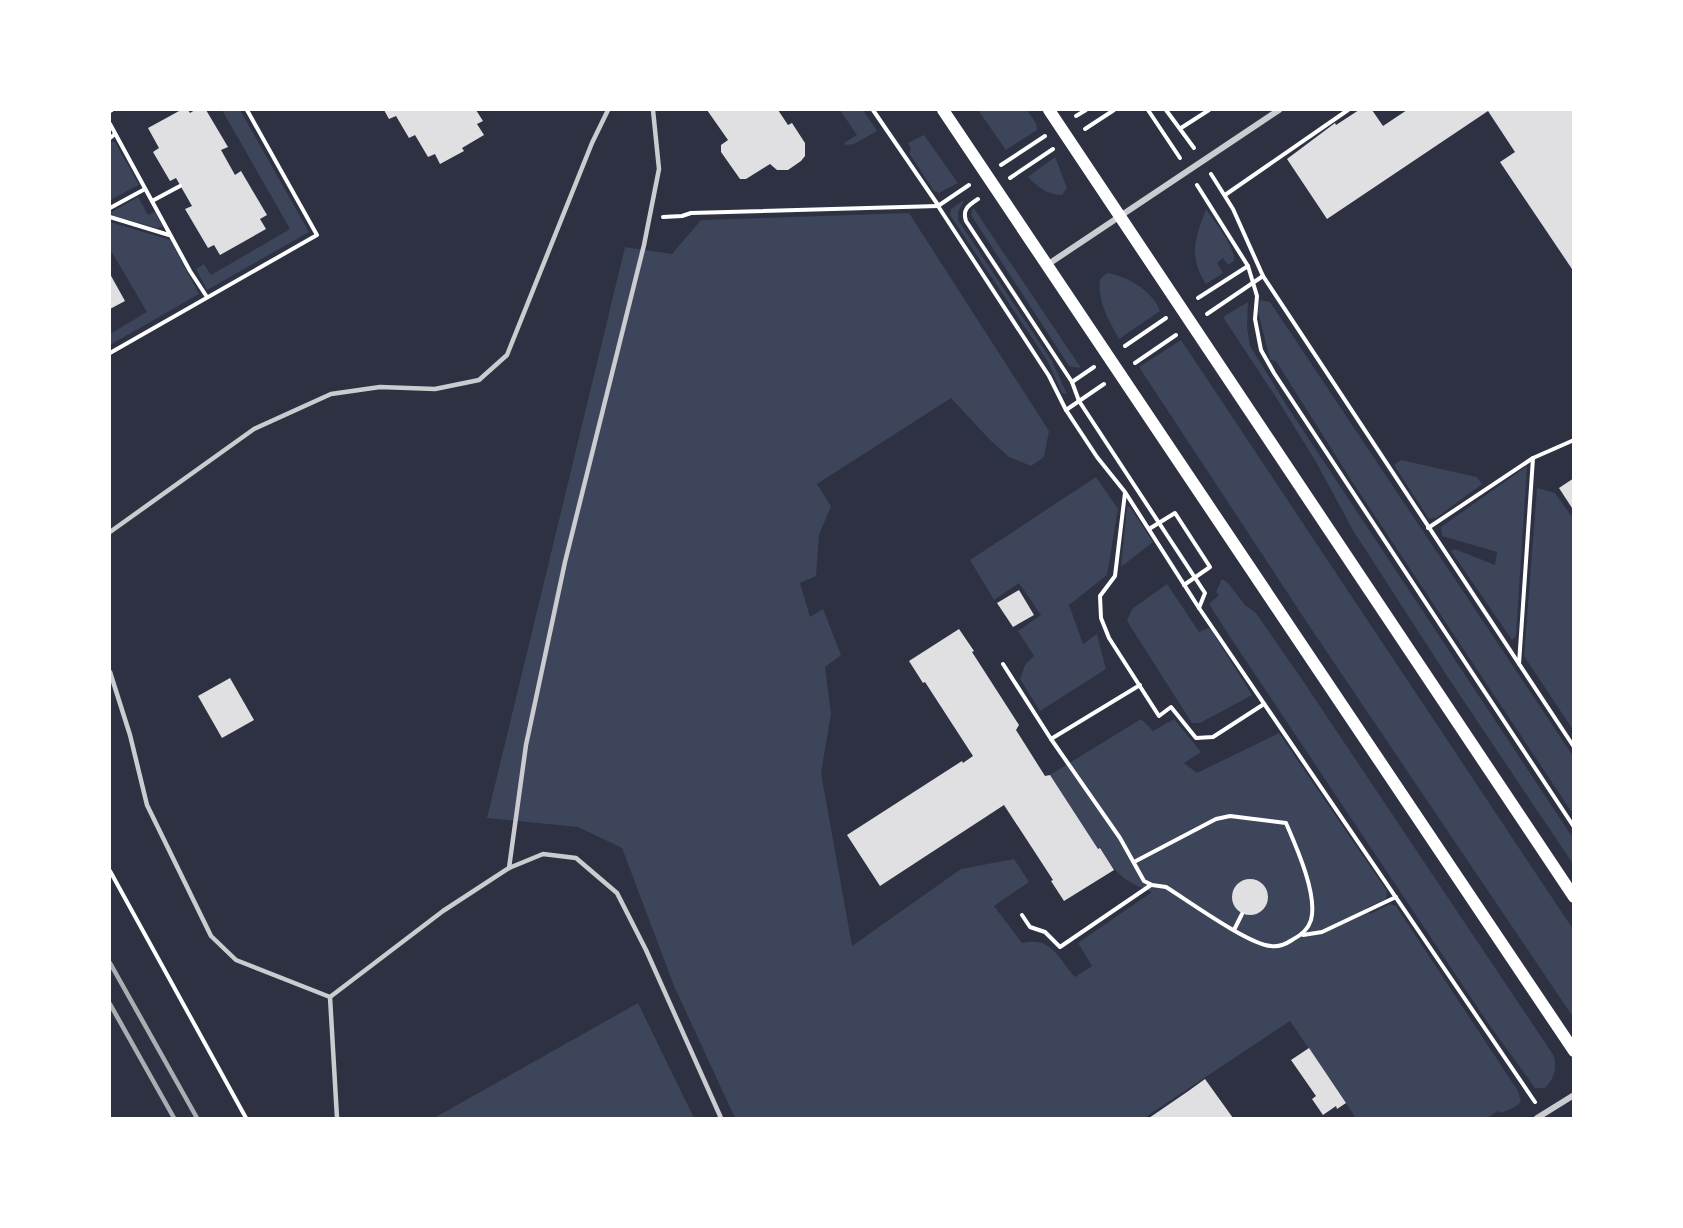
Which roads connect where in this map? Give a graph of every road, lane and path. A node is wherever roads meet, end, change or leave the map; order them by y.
1 (247, 110) edge
2 (608, 110) edge
3 (653, 110) edge
4 (873, 110) edge
5 (943, 110) edge
6 (1048, 110) edge
7 (1148, 110) edge
8 (1166, 110) edge
9 (1209, 110) edge
10 (1279, 110) edge
11 (1348, 110) edge
12 (110, 124) edge
13 (1181, 128) junction
14 (115, 134) junction
15 (110, 138) edge
16 (1202, 161) junction
17 (1188, 171) junction
18 (180, 186) dead end
19 (145, 189) junction
20 (1225, 195) junction
21 (152, 201) junction
22 (110, 208) edge
23 (650, 215) junction
24 (110, 217) edge
25 (1120, 217) junction
26 (170, 235) junction
27 (1047, 265) junction
28 (1248, 266) junction
29 (207, 297) junction
30 (1180, 309) junction
31 (110, 353) edge
32 (1108, 357) junction
33 (1072, 382) dead end
34 (1066, 410) dead end
35 (1574, 440) edge
36 (1533, 458) junction
37 (1125, 492) junction
38 (1428, 528) junction
39 (1149, 529) junction
40 (110, 532) edge
41 (1184, 585) junction
42 (1003, 664) dead end
43 (1519, 665) junction
44 (110, 672) edge
45 (1140, 685) junction
46 (1264, 704) junction
47 (1051, 739) junction
48 (1574, 747) edge
49 (1574, 827) edge
50 (1134, 862) junction
51 (509, 868) junction
52 (110, 872) edge
53 (1152, 885) junction
54 (1396, 897) junction
55 (1574, 897) edge
56 (1242, 914) dead end
57 (1022, 915) dead end
58 (1234, 930) junction
59 (1302, 935) junction
60 (330, 997) junction
61 (1574, 1051) edge
62 (1574, 1095) edge
63 (1540, 1117) edge
64 (246, 1119) edge
65 (337, 1119) edge
66 (721, 1119) edge

1 - 29 path
2 - 40 lane
3 - 23 lane
4 - 23 path
5 - 27 main road
6 - 25 main road
7 - 17 path
8 - 13 path
9 - 13 path
10 - 16 street
11 - 20 path
12 - 14 path
13 - 16 path
14 - 15 path
14 - 19 path
16 - 17 street
16 - 20 path
17 - 25 street
17 - 28 path
18 - 21 path
19 - 21 path
19 - 22 path
20 - 38 path
21 - 26 path
23 - 51 lane
24 - 26 path
25 - 27 street
25 - 30 main road
26 - 29 path
27 - 32 main road
28 - 30 path
28 - 49 path
29 - 31 path
30 - 32 path
30 - 55 main road
32 - 33 path
32 - 61 main road
34 - 37 path
35 - 36 path
36 - 38 path
36 - 43 path
37 - 39 path
37 - 45 path
38 - 43 path
39 - 41 path
39 - 41 path
41 - 46 path
42 - 47 path
43 - 48 path
44 - 60 lane
45 - 46 path
45 - 47 path
46 - 54 path
47 - 50 path
50 - 53 path
50 - 59 path
51 - 60 lane
51 - 66 lane
52 - 64 path
53 - 57 path
53 - 58 path
54 - 59 path
54 - 63 path
56 - 58 path
58 - 59 path
60 - 65 lane
62 - 63 street

